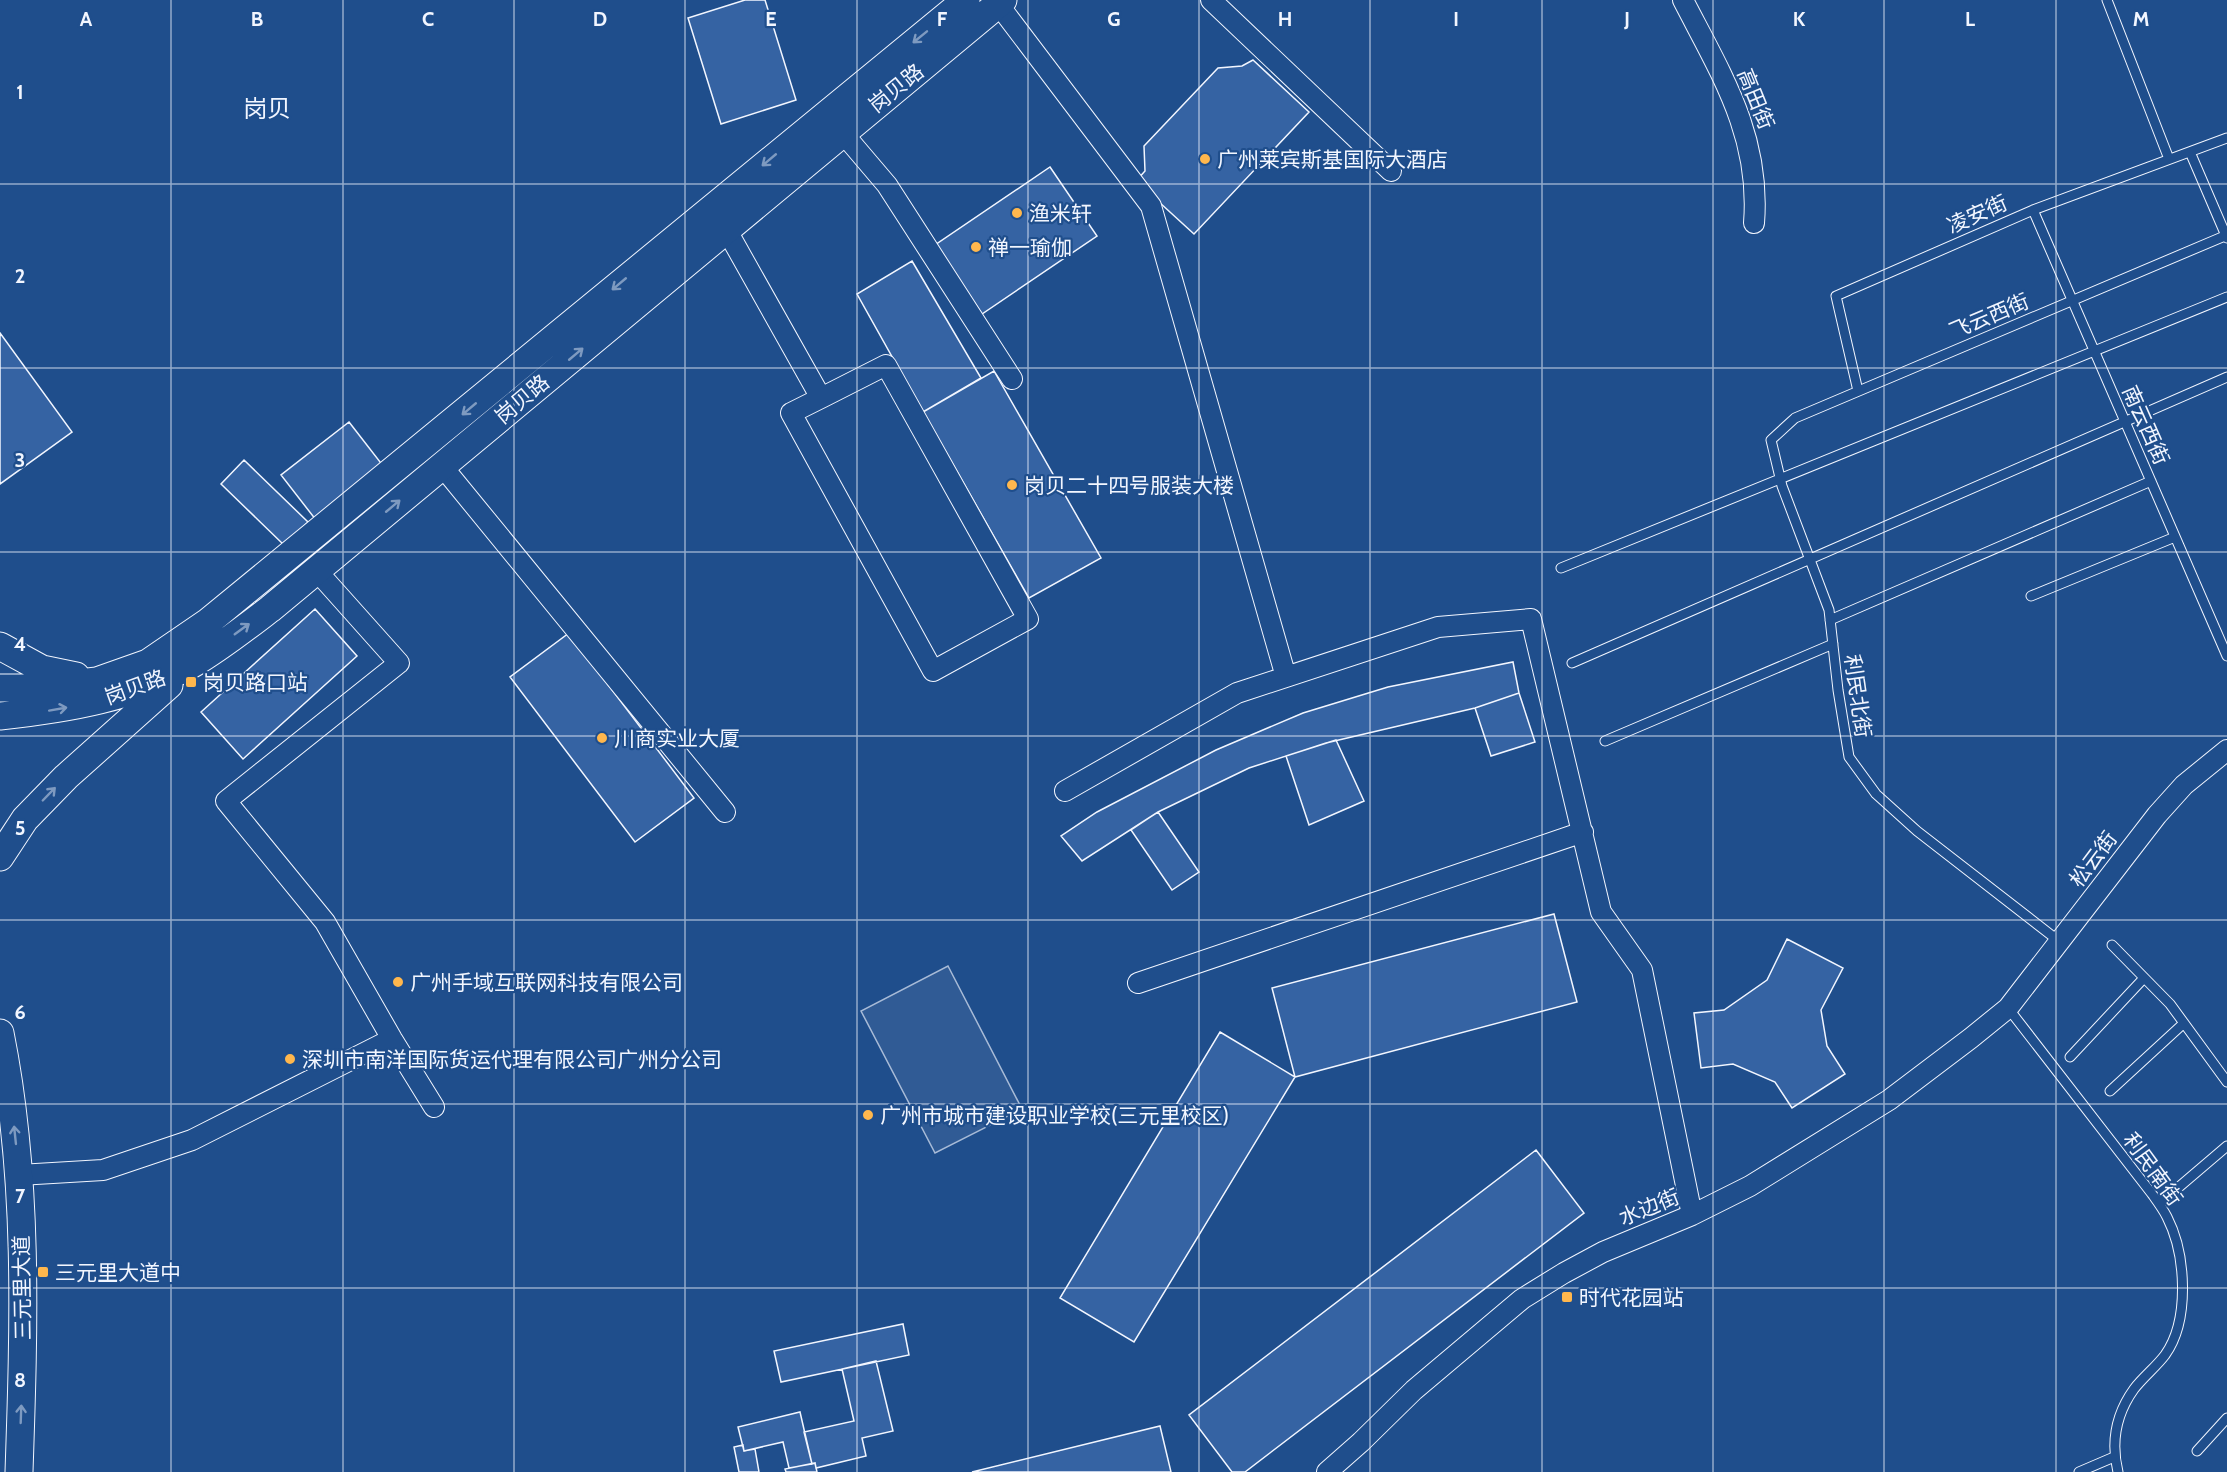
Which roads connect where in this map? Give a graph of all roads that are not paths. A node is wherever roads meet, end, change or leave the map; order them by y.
1 (966, 0) edge
2 (1211, 0) edge
3 (1683, 0) edge
4 (2107, 0) edge
5 (999, 1) edge
6 (834, 123) junction
7 (2227, 138) edge
8 (2190, 152) junction
9 (2169, 159) junction
10 (1391, 171) dead end
11 (2033, 210) junction
12 (1754, 223) dead end
13 (726, 229) junction
14 (2227, 236) edge
15 (2227, 297) edge
16 (2072, 300) junction
17 (2094, 351) junction
18 (2227, 377) edge
19 (1012, 379) dead end
20 (1858, 391) junction
21 (821, 398) junction
22 (2125, 421) junction
23 (1771, 440) joint
24 (442, 466) junction
25 (1780, 479) junction
26 (2151, 482) junction
27 (2175, 537) junction
28 (1809, 559) junction
29 (1561, 568) dead end
30 (316, 570) junction
31 (2031, 596) dead end
32 (1830, 620) junction
33 (1833, 645) junction
34 (0, 646) edge
35 (2227, 656) edge
36 (194, 663) junction
37 (1572, 663) dead end
38 (1286, 677) junction
39 (97, 681) junction
40 (0, 688) edge
41 (0, 716) edge
42 (1605, 741) dead end
43 (2227, 750) edge
44 (1065, 791) dead end
45 (724, 812) dead end
46 (1583, 832) junction
47 (0, 857) edge
48 (2060, 942) junction
49 (2112, 945) dead end
50 (2144, 978) junction
51 (1138, 982) dead end
52 (2008, 1008) junction
53 (2184, 1023) junction
54 (0, 1033) edge
55 (392, 1039) junction
56 (2070, 1057) dead end
57 (2227, 1082) edge
58 (2110, 1091) dead end
59 (434, 1107) dead end
60 (2227, 1146) edge
61 (19, 1175) junction
62 (2159, 1204) junction
63 (1692, 1215) junction
64 (2227, 1418) edge
65 (2197, 1451) dead end
66 (2114, 1457) junction
67 (19, 1472) edge
68 (1327, 1472) edge
69 (2079, 1472) edge
70 (2118, 1472) edge

1 -> 6 main road, 岗贝路
2 - 10 street
3 - 12 street, 高田街
4 - 9 lane
5 - 6 main road, 岗贝路
5 - 38 street
6 - 13 main road, 岗贝路
6 - 19 street
6 -> 39 main road, 岗贝路
7 - 8 lane, 凌安街
8 - 9 lane, 凌安街
8 - 14 lane
9 - 11 lane, 凌安街
11 - 16 lane, 南云西街
11 - 20 lane, 凌安街
13 - 21 street
24 -> 13 main road, 岗贝路
14 - 16 lane, 飞云西街
15 - 17 lane
16 - 17 lane, 南云西街
16 - 20 lane, 飞云西街
17 - 22 lane, 南云西街
17 - 25 lane
18 - 22 lane
20 - 23 lane, 飞云西街
21 - 21 street
22 - 26 lane, 南云西街
22 - 28 lane
23 - 25 lane, 利民北街
30 -> 24 main road, 岗贝路
24 - 45 street
25 - 28 lane, 利民北街
25 - 29 lane
26 - 27 lane, 南云西街
26 - 32 lane
27 - 31 lane
27 - 35 lane, 南云西街
28 - 32 lane, 利民北街
28 - 37 lane
36 -> 30 main road, 岗贝路
30 - 55 street
32 - 33 lane, 利民北街
33 - 42 lane
33 - 48 lane, 利民北街
34 - 39 main road
41 -> 36 main road, 岗贝路
47 -> 36 main road
38 - 44 street
38 - 46 street
39 - 40 main road, 岗贝路
43 - 48 street, 松云街
46 - 51 street
46 - 63 street
48 - 52 street, 松云街
49 - 50 lane
50 - 53 lane
50 - 56 lane
52 - 62 lane, 利民南街
52 - 63 street, 水边街
53 - 57 lane
53 - 58 lane
61 -> 54 main road, 三元里大道
55 - 59 street
55 - 61 street
60 - 62 lane
67 -> 61 main road, 三元里大道
62 - 66 lane, 利民南街
63 - 68 street, 水边街
64 - 65 lane
66 - 69 lane
66 - 70 lane, 利民南街

